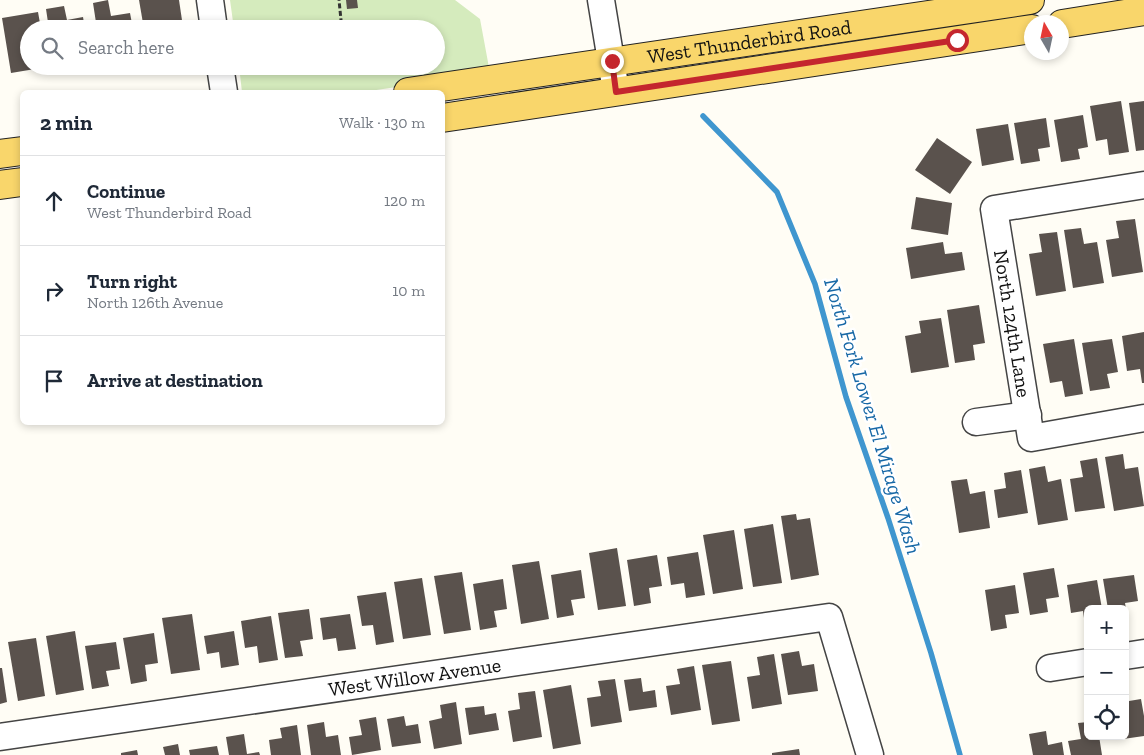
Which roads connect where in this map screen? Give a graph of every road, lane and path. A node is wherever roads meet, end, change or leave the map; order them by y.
1 (210, 0) edge
2 (339, 0) edge
3 (601, 0) edge
4 (1030, 0) edge
5 (1144, 11) edge
6 (213, 20) edge
7 (341, 20) edge
8 (1069, 23) edge
9 (1024, 30) edge
10 (612, 61) junction
11 (221, 75) edge
12 (224, 90) edge
13 (421, 90) edge
14 (616, 92) junction
15 (445, 118) edge
16 (20, 151) edge
17 (0, 154) edge
18 (20, 182) edge
19 (0, 185) edge
20 (1144, 185) edge
21 (1144, 418) edge
22 (976, 422) dead end
23 (1030, 426) junction
24 (1144, 652) edge
25 (1129, 655) edge
26 (1084, 663) edge
27 (1050, 668) dead end
28 (0, 737) edge
29 (870, 755) edge

1 - 6 street
2 - 7 path
3 - 10 street
4 - 10 main road, West Thunderbird Road
5 - 8 main road
9 - 14 main road, West Thunderbird Road
10 - 13 main road, West Thunderbird Road
10 - 14 street
11 - 12 street
14 - 15 main road, West Thunderbird Road
16 - 17 main road
18 - 19 main road
20 - 23 street, North 124th Lane
21 - 23 street
22 - 23 street
24 - 25 street
26 - 27 street
28 - 29 street, West Willow Avenue

